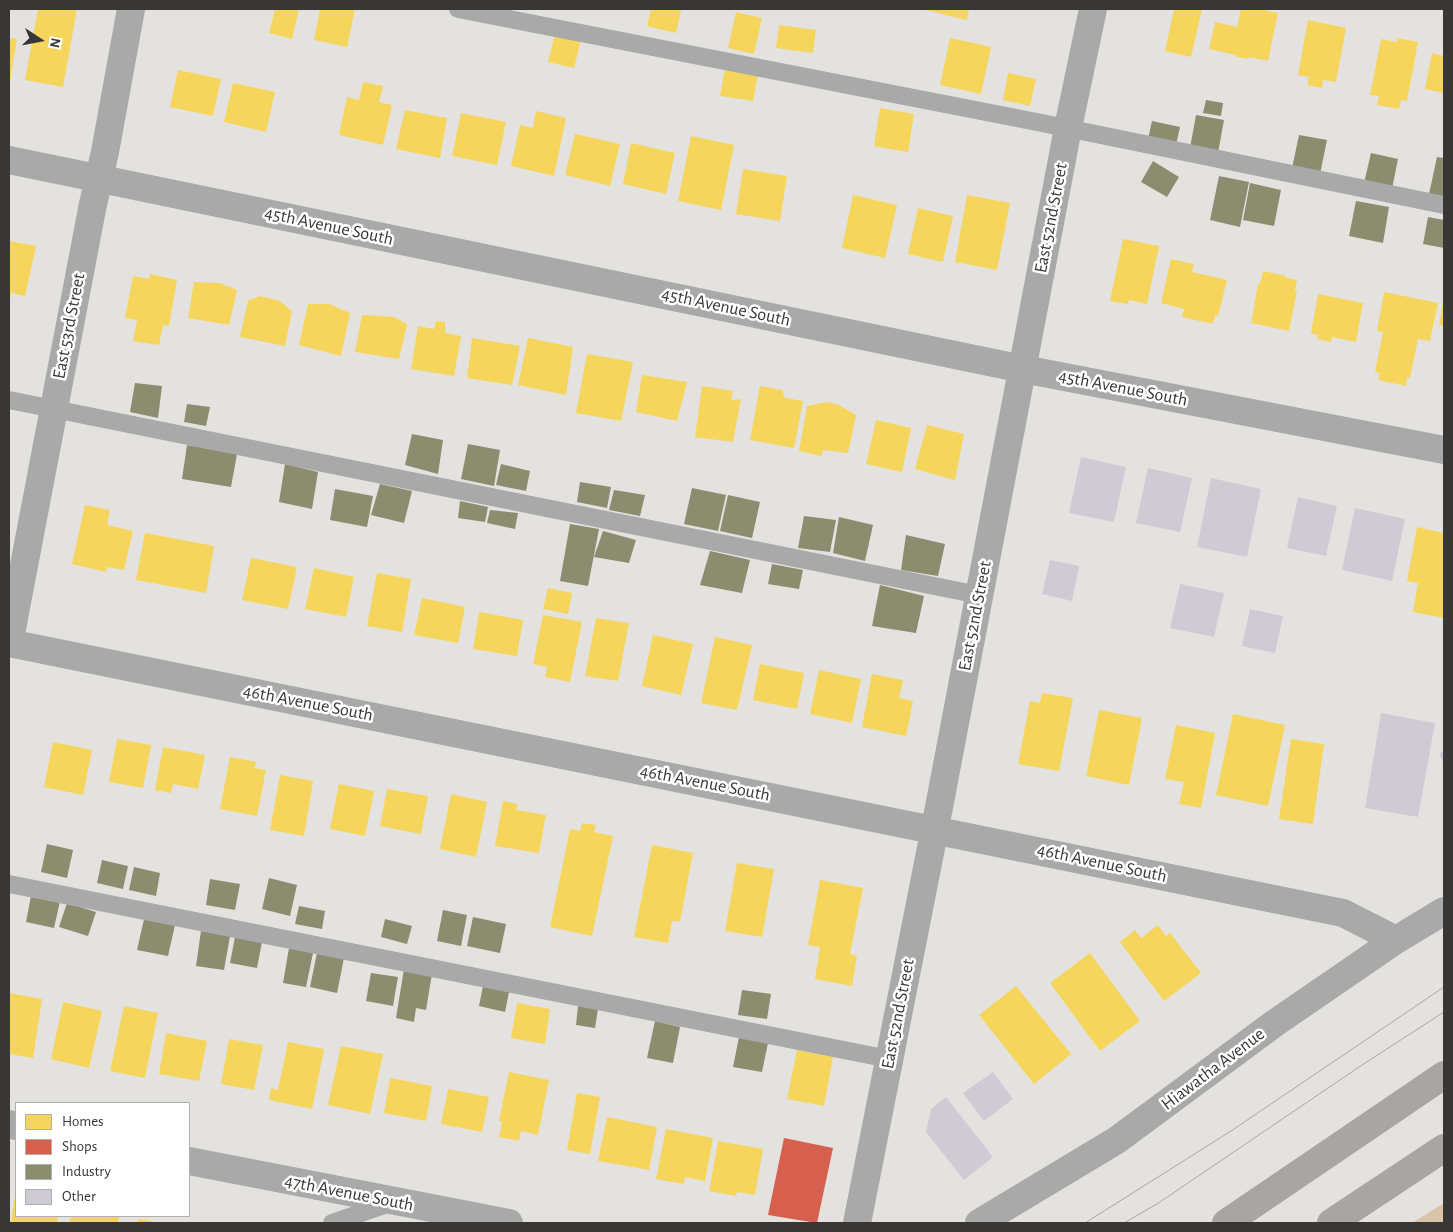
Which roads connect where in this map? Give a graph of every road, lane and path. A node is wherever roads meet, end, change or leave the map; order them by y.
1 (131, 9) edge
2 (458, 9) edge
3 (1093, 9) edge
4 (1068, 128) junction
5 (9, 160) edge
6 (99, 178) junction
7 (1444, 205) edge
8 (1023, 368) junction
9 (9, 400) edge
10 (53, 409) junction
11 (1444, 450) edge
12 (979, 595) junction
13 (9, 643) edge
14 (935, 829) junction
15 (9, 884) edge
16 (1444, 911) edge
17 (1396, 940) junction
18 (889, 1059) junction
19 (1444, 1076) edge
20 (1444, 1148) edge
21 (190, 1161) edge
22 (394, 1202) junction
23 (332, 1223) edge
24 (509, 1223) edge
25 (857, 1223) edge
26 (979, 1223) edge
27 (1226, 1223) edge
28 (1331, 1223) edge

1 - 6 street, East 53rd Street
2 - 4 lane
3 - 4 street, East 52nd Street
4 - 7 lane
4 - 8 street, East 52nd Street
5 - 6 street, 45th Avenue South
6 - 8 street, 45th Avenue South
6 - 10 street, East 53rd Street
8 - 11 street, 45th Avenue South
8 - 12 street, East 52nd Street
9 - 10 lane
10 - 12 lane
10 - 13 street, East 53rd Street
12 - 14 street, East 52nd Street
13 - 14 street, 46th Avenue South
14 - 17 street, 46th Avenue South
14 - 18 street, East 52nd Street
15 - 18 lane
16 - 17 street, Hiawatha Avenue
17 - 26 street, Hiawatha Avenue
18 - 25 street, East 52nd Street
19 - 27 highway
20 - 28 highway
21 - 22 street, 47th Avenue South
22 - 23 lane
22 - 24 street, 47th Avenue South

